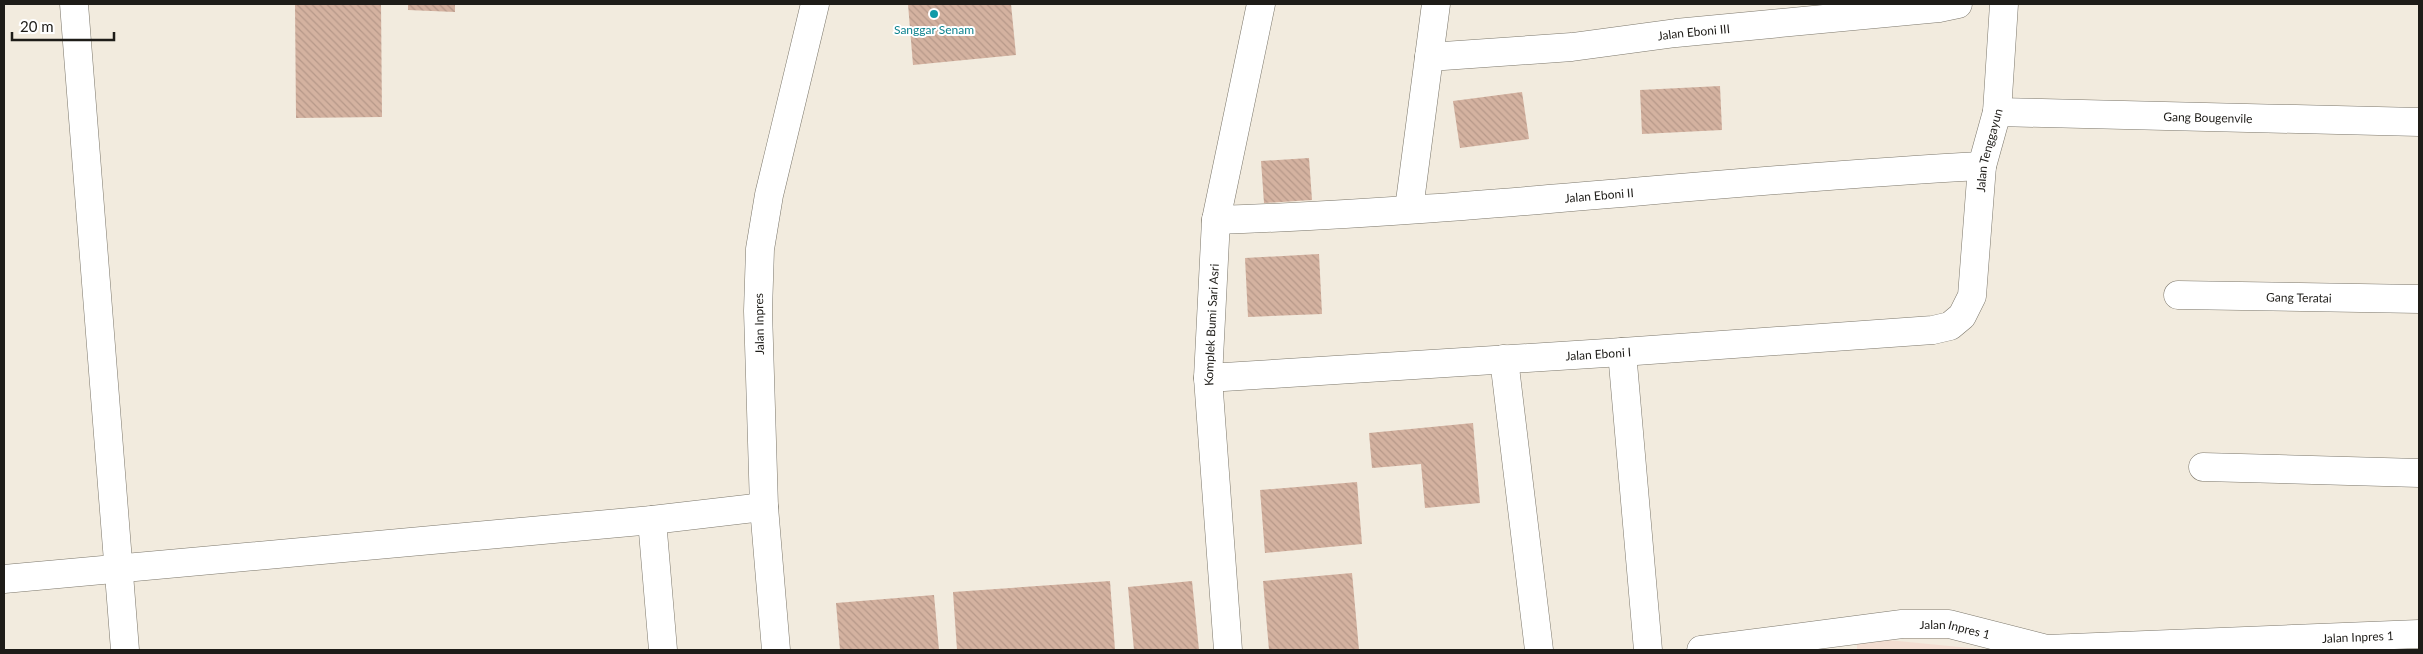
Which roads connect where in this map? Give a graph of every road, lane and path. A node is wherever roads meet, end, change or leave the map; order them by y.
1 (74, 4) edge
2 (815, 4) edge
3 (1261, 4) edge
4 (1436, 4) edge
5 (1958, 4) edge
6 (2004, 4) edge
7 (1429, 57) junction
8 (1997, 112) junction
9 (2419, 122) edge
10 (1982, 166) junction
11 (1409, 209) junction
12 (1216, 220) junction
13 (1972, 296) joint
14 (2178, 296) dead end
15 (2419, 299) edge
16 (1622, 352) junction
17 (1504, 359) junction
18 (1208, 378) junction
19 (2203, 467) dead end
20 (2419, 473) edge
21 (764, 507) junction
22 (652, 520) junction
23 (117, 570) junction
24 (4, 579) edge
25 (2419, 634) edge
26 (2048, 649) edge
27 (125, 650) edge
28 (663, 650) edge
29 (776, 650) edge
30 (1228, 650) edge
31 (1539, 650) edge
32 (1648, 650) edge
33 (1702, 650) edge

1 - 23 street
2 - 21 street, Jalan Inpres
3 - 12 street, Komplek Bumi Sari Asri
4 - 7 street
5 - 7 street, Jalan Eboni III
6 - 8 street, Jalan Tenggayun
7 - 11 street
8 - 9 street, Gang Bougenvile
8 - 10 street, Jalan Tenggayun
10 - 11 street, Jalan Eboni II
10 - 13 street, Jalan Tenggayun
11 - 12 street, Jalan Eboni II
12 - 18 street, Komplek Bumi Sari Asri
13 - 16 street, Jalan Eboni I
14 - 15 street, Gang Teratai
16 - 17 street, Jalan Eboni I
16 - 32 street
17 - 18 street, Jalan Eboni I
17 - 31 street
18 - 30 street, Komplek Bumi Sari Asri
19 - 20 street
21 - 22 street
21 - 29 street, Jalan Inpres
22 - 23 street
22 - 28 street
23 - 24 street
23 - 27 street
25 - 26 street, Jalan Inpres 1
26 - 33 street, Jalan Inpres 1

